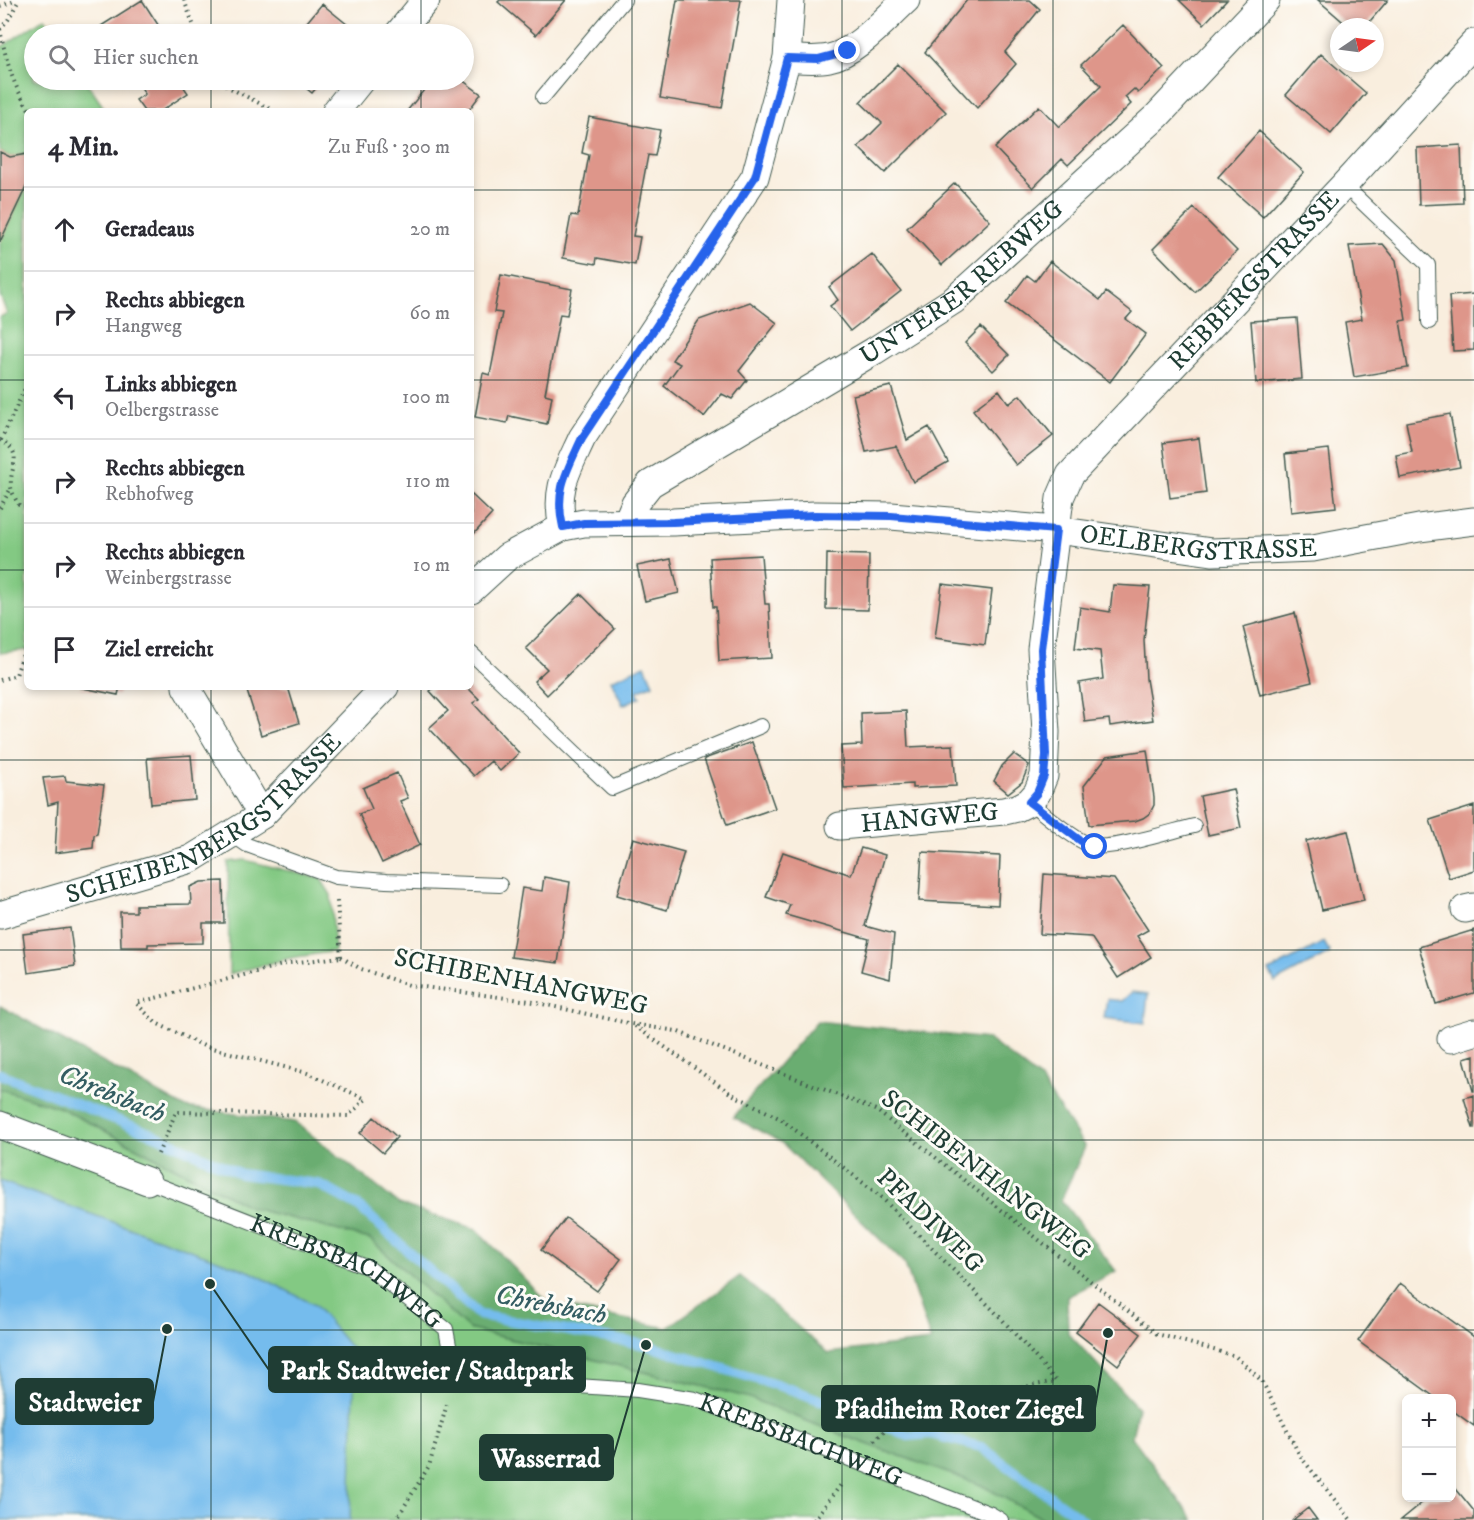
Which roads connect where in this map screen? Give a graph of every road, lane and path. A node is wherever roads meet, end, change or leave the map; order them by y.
1 (18, 0) edge
2 (184, 0) edge
3 (426, 0) edge
4 (624, 0) edge
5 (791, 0) edge
6 (906, 0) edge
7 (1266, 0) edge
8 (0, 6) edge
9 (193, 24) edge
10 (406, 24) edge
11 (0, 29) edge
12 (1474, 43) edge
13 (787, 58) junction
14 (234, 90) edge
15 (353, 90) edge
16 (543, 97) dead end
17 (28, 108) edge
18 (268, 108) edge
19 (338, 108) edge
20 (1344, 185) junction
21 (1429, 322) dead end
22 (24, 390) edge
23 (1, 440) edge
24 (11, 488) junction
25 (24, 506) edge
26 (0, 508) edge
27 (1474, 521) edge
28 (627, 522) junction
29 (563, 527) junction
30 (1056, 530) junction
31 (474, 587) edge
32 (24, 651) edge
33 (474, 656) edge
34 (0, 680) edge
35 (188, 690) edge
36 (382, 690) edge
37 (761, 726) dead end
38 (1029, 802) junction
39 (262, 814) junction
40 (840, 826) dead end
41 (1194, 826) dead end
42 (231, 834) junction
43 (336, 877) junction
44 (500, 885) dead end
45 (0, 915) edge
46 (340, 957) junction
47 (632, 1024) junction
48 (0, 1125) edge
49 (152, 1170) junction
50 (455, 1378) junction
51 (871, 1445) dead end
52 (396, 1520) edge
53 (1001, 1520) edge
54 (1351, 1520) edge

1 - 8 path
1 - 11 path
2 - 9 path
3 - 10 street
4 - 16 lane
5 - 13 street
6 - 13 street
7 - 28 street, UNTERER REBWEG
11 - 17 path
12 - 20 street, REBBERGSTRASSE
13 - 29 street
14 - 18 path
15 - 19 street
20 - 21 lane
20 - 30 street, REBBERGSTRASSE
22 - 23 path
23 - 24 path
24 - 25 path
24 - 26 path
27 - 30 street, OELBERGSTRASSE
28 - 29 street, OELBERGSTRASSE
28 - 30 street, OELBERGSTRASSE
29 - 31 street
30 - 38 street, HANGWEG
32 - 34 path
33 - 37 lane
35 - 39 street
36 - 39 street, SCHEIBENBERGSTRASSE
38 - 40 street, HANGWEG
38 - 41 lane
39 - 42 street, SCHEIBENBERGSTRASSE
42 - 43 lane
42 - 45 street, SCHEIBENBERGSTRASSE
43 - 44 lane
43 - 46 path
46 - 47 path, SCHIBENHANGWEG
46 - 49 path
47 - 51 path, PFADIWEG
47 - 54 path, SCHIBENHANGWEG
48 - 49 street, KREBSBACHWEG
49 - 50 lane, KREBSBACHWEG
50 - 52 path
50 - 53 lane, KREBSBACHWEG

